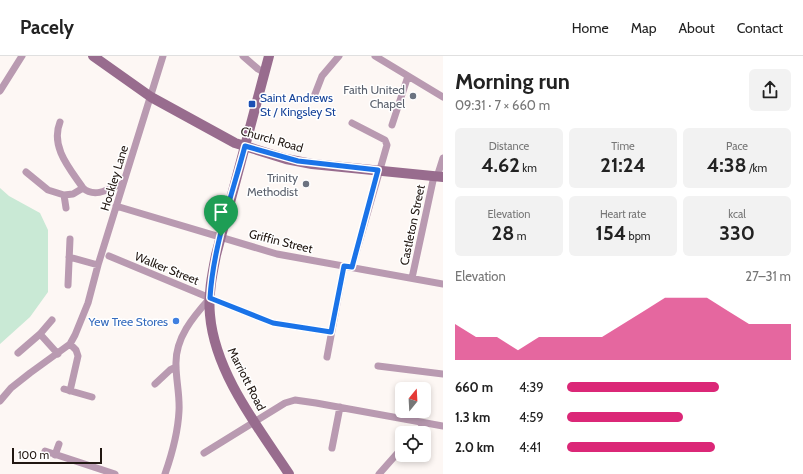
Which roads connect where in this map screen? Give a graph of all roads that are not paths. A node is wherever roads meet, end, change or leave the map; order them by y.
1 (22, 56) edge
2 (93, 56) edge
3 (163, 56) edge
4 (243, 56) edge
5 (269, 56) edge
6 (339, 56) edge
7 (375, 56) edge
8 (265, 72) junction
9 (408, 76) junction
10 (0, 91) edge
11 (315, 94) dead end
12 (151, 97) junction
13 (443, 97) edge
14 (60, 122) dead end
15 (352, 124) dead end
16 (392, 125) dead end
17 (245, 146) junction
18 (443, 158) edge
19 (378, 170) junction
20 (26, 172) dead end
21 (438, 177) edge
22 (123, 183) junction
23 (83, 188) junction
24 (64, 196) junction
25 (116, 206) junction
26 (66, 208) dead end
27 (221, 236) junction
28 (70, 239) dead end
29 (109, 256) dead end
30 (69, 257) junction
31 (98, 265) junction
32 (348, 267) junction
33 (412, 278) junction
34 (443, 284) edge
35 (68, 285) dead end
36 (210, 298) junction
37 (52, 320) dead end
38 (331, 332) junction
39 (40, 334) junction
40 (70, 344) junction
41 (18, 353) dead end
42 (58, 354) junction
43 (327, 357) dead end
44 (378, 366) dead end
45 (176, 367) junction
46 (443, 374) edge
47 (155, 384) dead end
48 (92, 397) dead end
49 (0, 401) edge
50 (340, 407) junction
51 (254, 422) junction
52 (424, 423) junction
53 (422, 426) edge
54 (443, 426) edge
55 (59, 444) dead end
56 (332, 448) dead end
57 (45, 451) dead end
58 (204, 453) dead end
59 (55, 455) junction
60 (395, 456) edge
61 (114, 474) edge
62 (166, 474) edge
63 (289, 474) edge
64 (378, 474) edge

1 - 10 street
2 - 12 street, Church Road
3 - 12 street, Hockley Lane
4 - 8 street
5 - 8 street, Marriott Road
6 - 11 street
7 - 9 street
8 - 17 street, Marriott Road
9 - 13 street
9 - 16 street
12 - 17 street, Church Road
12 - 22 street, Hockley Lane
14 - 23 street
15 - 19 street
17 - 19 street, Church Road
17 - 27 street, Marriott Road
18 - 21 street, Castleton Street
19 - 21 street, Church Road
19 - 32 street
20 - 24 street
21 - 33 street, Castleton Street
22 - 23 street
22 - 25 street, Hockley Lane
23 - 24 street
24 - 26 street
25 - 27 street, Griffin Street
25 - 31 street, Hockley Lane
27 - 32 street, Griffin Street
27 - 36 street, Marriott Road
28 - 30 street
29 - 36 street, Walker Street
30 - 31 street
30 - 35 street
31 - 40 street, Hockley Lane
32 - 33 street, Griffin Street
32 - 38 street
33 - 34 street, Griffin Street
36 - 38 street, Walker Street
36 - 45 street
36 - 51 street, Marriott Road
37 - 39 street
38 - 43 street
39 - 41 street
39 - 42 street
40 - 42 street, Hockley Lane
40 - 48 street
42 - 49 street, Hockley Lane
44 - 46 street
45 - 47 street
45 - 62 street
50 - 51 street
50 - 52 street
50 - 56 street
51 - 58 street
51 - 63 street, Marriott Road
52 - 53 street
52 - 54 street
55 - 59 street
57 - 59 street
59 - 61 street
60 - 64 street

